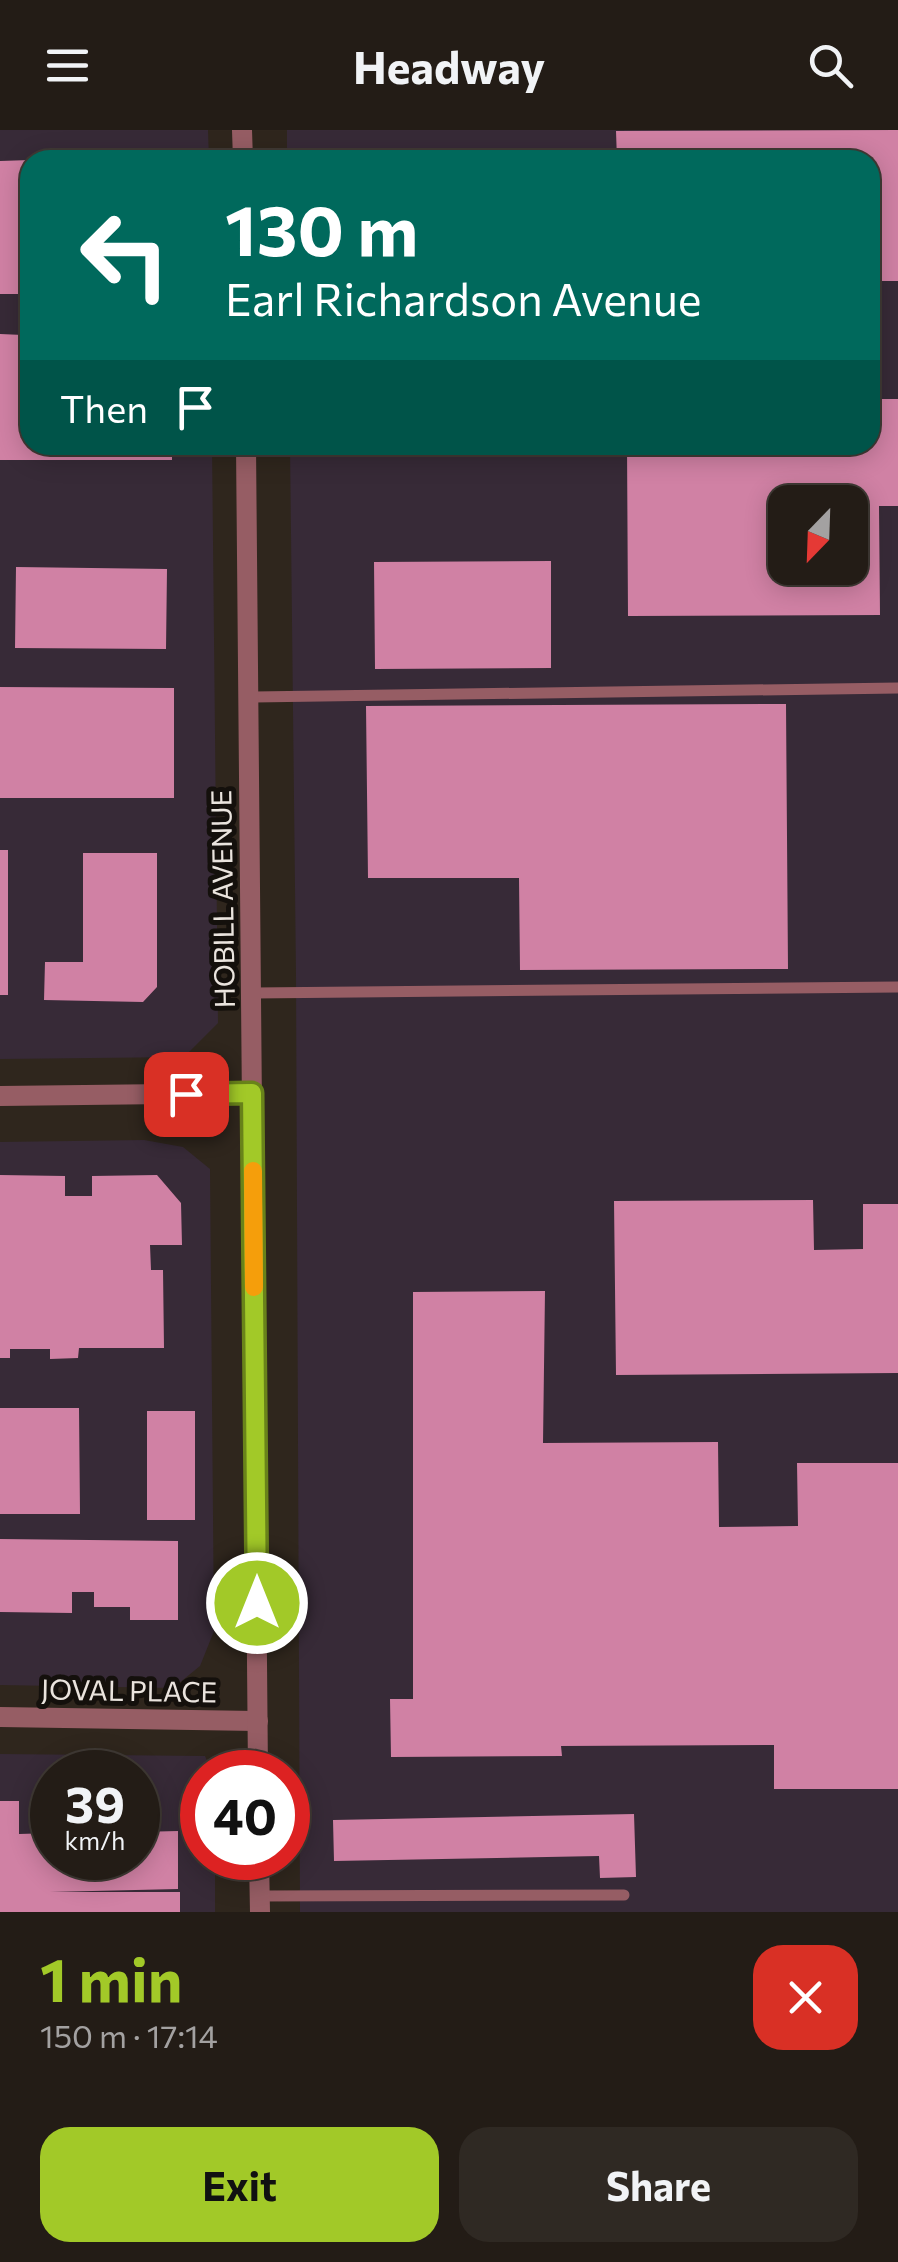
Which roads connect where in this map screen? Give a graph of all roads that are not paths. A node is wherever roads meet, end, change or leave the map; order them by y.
1 (246, 455) edge
2 (898, 688) edge
3 (248, 697) junction
4 (898, 987) edge
5 (251, 992) junction
6 (252, 1093) junction
7 (0, 1096) edge
8 (0, 1717) edge
9 (258, 1720) junction
10 (258, 1750) edge
11 (624, 1895) dead end
12 (260, 1904) edge

1 - 3 street, HOBILL AVENUE
2 - 3 lane
3 - 5 street, HOBILL AVENUE
4 - 5 lane
5 - 6 street, HOBILL AVENUE
6 - 7 street
6 - 9 street, HOBILL AVENUE
8 - 9 street, JOVAL PLACE
9 - 10 street, HOBILL AVENUE
11 - 12 lane

